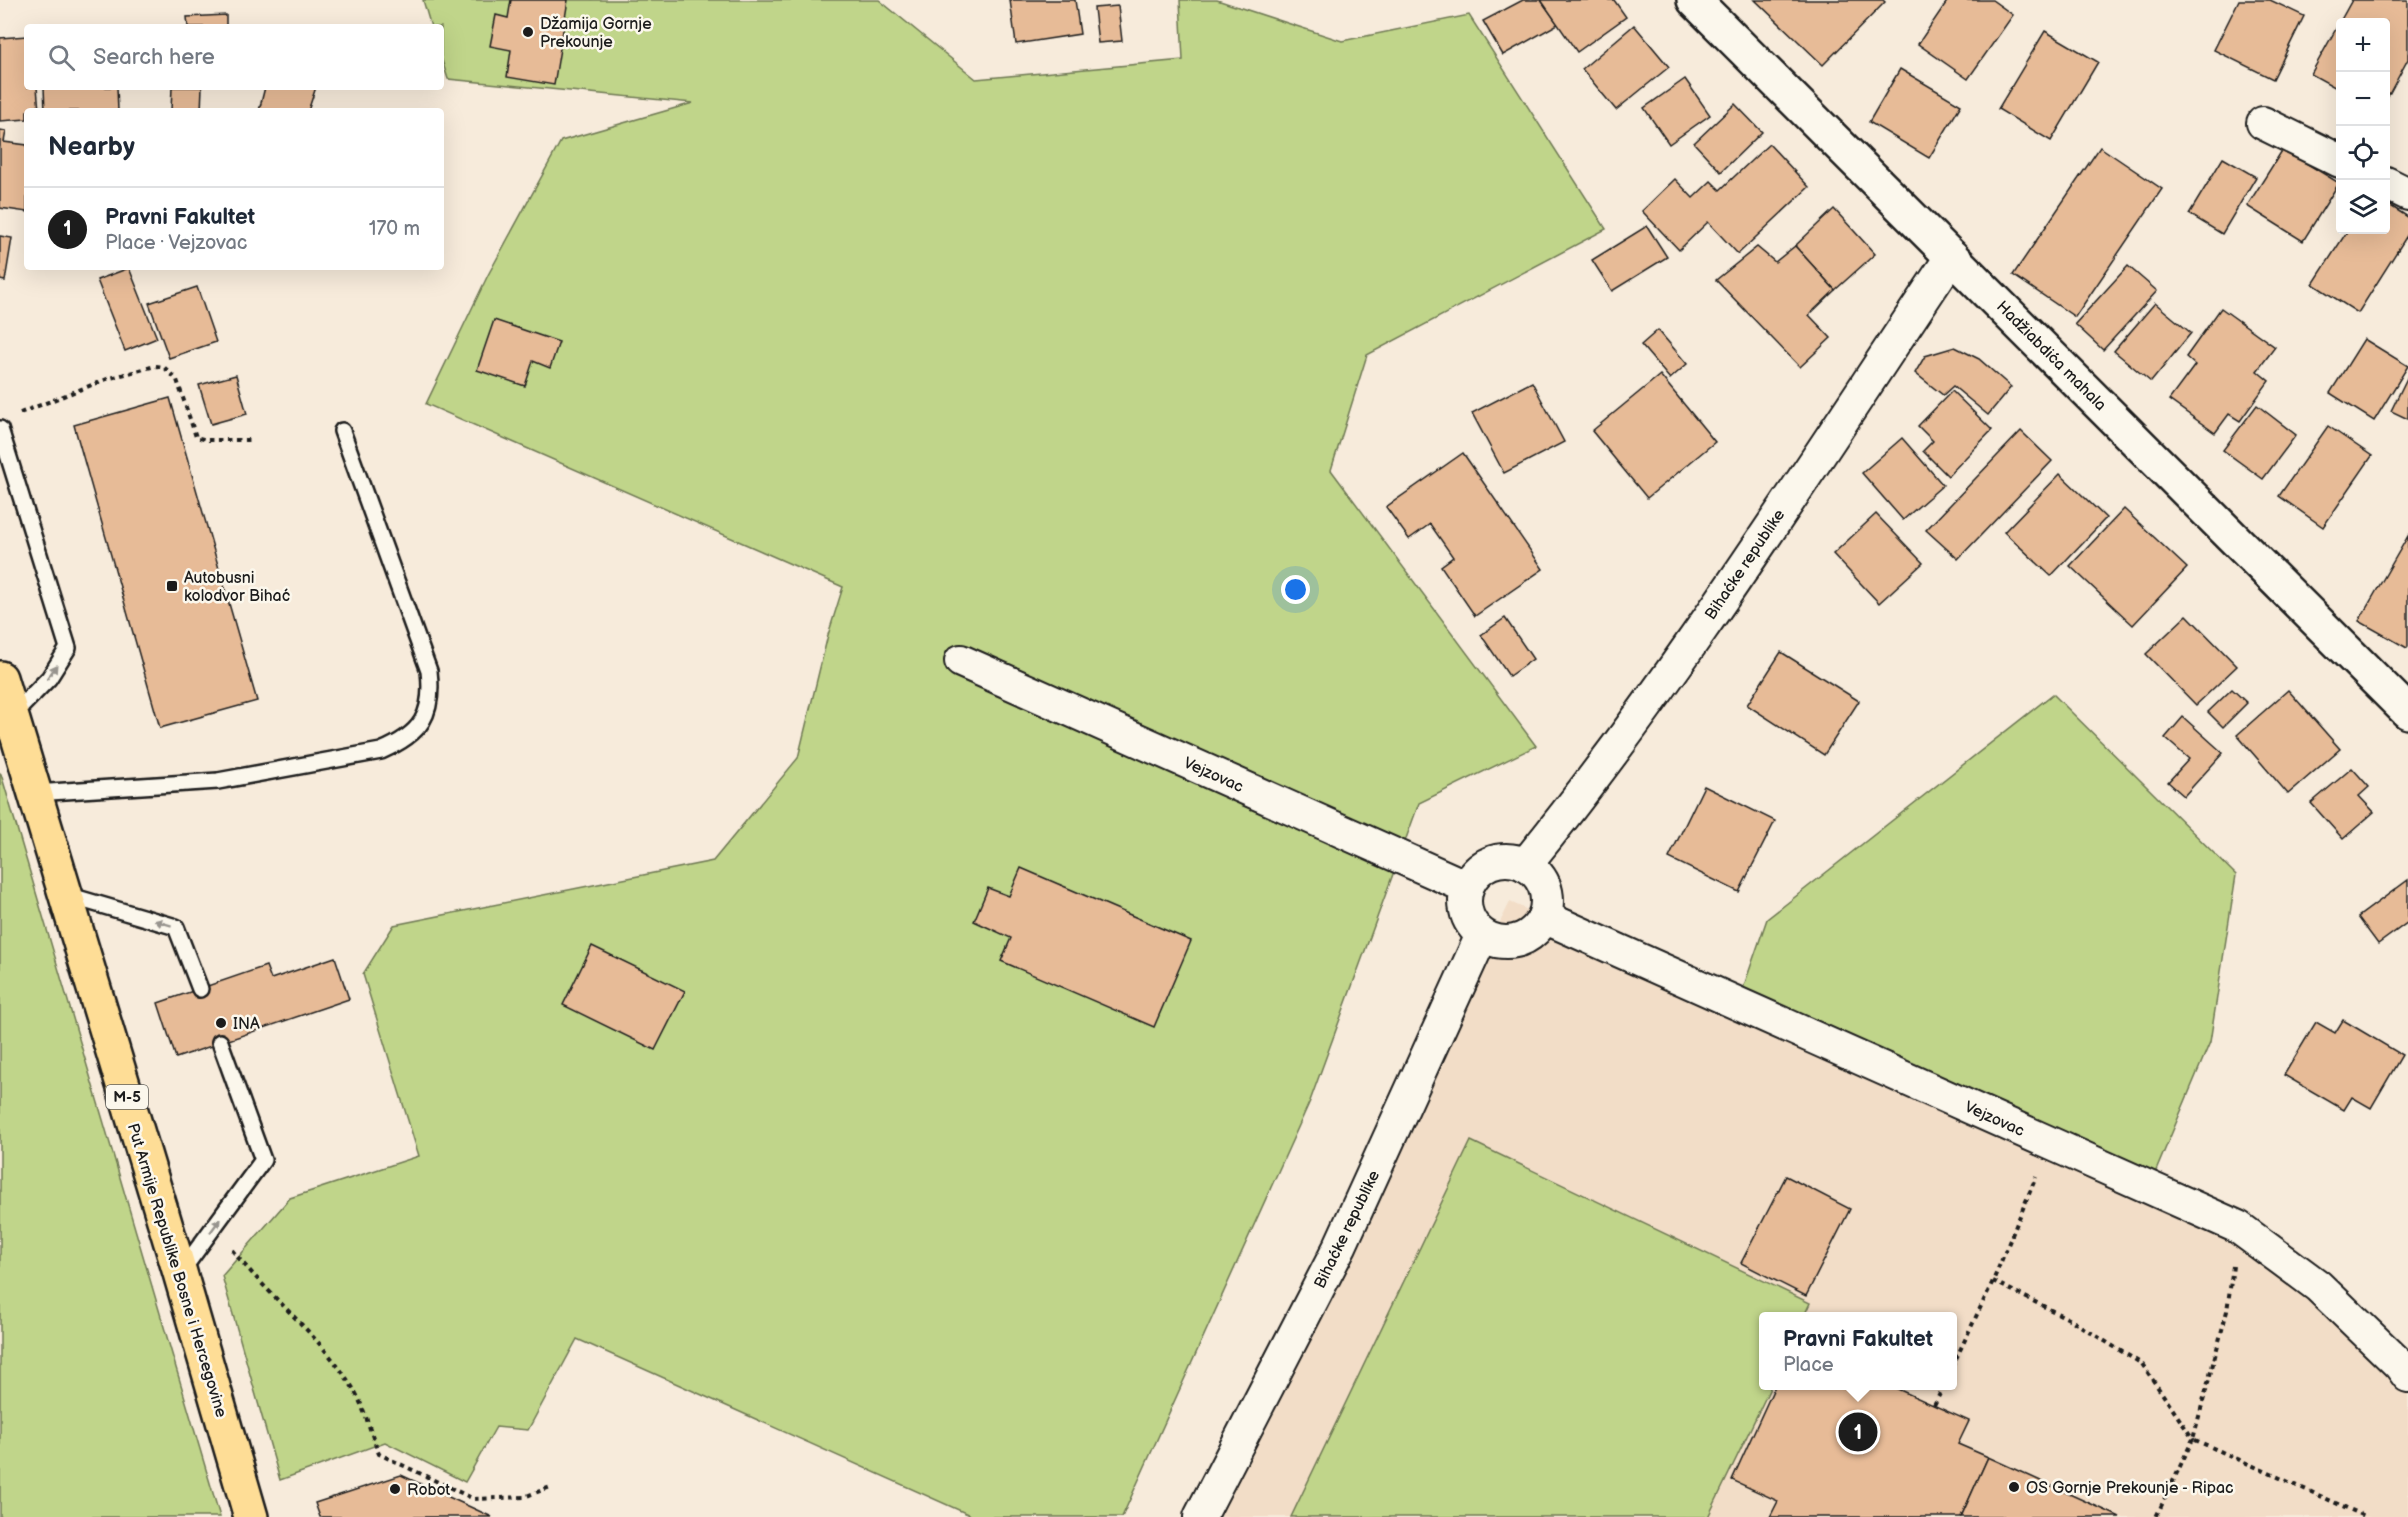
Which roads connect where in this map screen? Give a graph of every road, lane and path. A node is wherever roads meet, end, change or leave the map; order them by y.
1 (1694, 0) edge
2 (2263, 123) dead end
3 (2336, 159) edge
4 (2390, 185) edge
5 (2408, 194) edge
6 (1952, 256) junction
7 (16, 416) dead end
8 (0, 429) edge
9 (342, 430) dead end
10 (251, 440) dead end
11 (961, 661) dead end
12 (0, 678) edge
13 (2408, 712) edge
14 (12, 715) junction
15 (35, 793) junction
16 (1525, 865) junction
17 (1467, 887) junction
18 (66, 894) junction
19 (1544, 917) junction
20 (1482, 935) junction
21 (200, 989) dead end
22 (220, 1042) dead end
23 (2050, 1143) junction
24 (214, 1229) junction
25 (180, 1273) junction
26 (1993, 1281) junction
27 (2227, 1311) dead end
28 (1957, 1358) edge
29 (2408, 1376) edge
30 (1942, 1390) edge
31 (1934, 1405) dead end
32 (2193, 1439) junction
33 (553, 1486) dead end
34 (251, 1517) edge
35 (1200, 1517) edge
36 (2156, 1517) edge
37 (2367, 1517) edge

1 - 6 street, Hadžiabdića mahala
2 - 3 street
4 - 5 street
6 - 13 street, Hadžiabdića mahala
6 - 16 street, Bihaćke republike
7 - 10 path
14 -> 8 lane
9 - 15 lane
11 - 17 street, Vejzovac
12 - 14 main road, Put Armije Republike Bosne i Hercegovine / M-5
14 - 15 main road, Put Armije Republike Bosne i Hercegovine / M-5
15 - 18 main road, Put Armije Republike Bosne i Hercegovine / M-5
16 - 17 street
16 - 19 street
17 - 20 street
21 -> 18 lane
18 - 25 main road, Put Armije Republike Bosne i Hercegovine / M-5
19 - 20 street
19 - 23 street, Vejzovac
20 - 35 street, Bihaćke republike
24 -> 22 lane
23 - 26 path
23 - 29 street, Vejzovac
24 - 25 lane
24 - 33 path
25 - 34 main road, Put Armije Republike Bosne i Hercegovine / M-5
26 - 28 path
26 - 32 path
27 - 32 path
30 - 31 path
32 - 36 path
32 - 37 path

